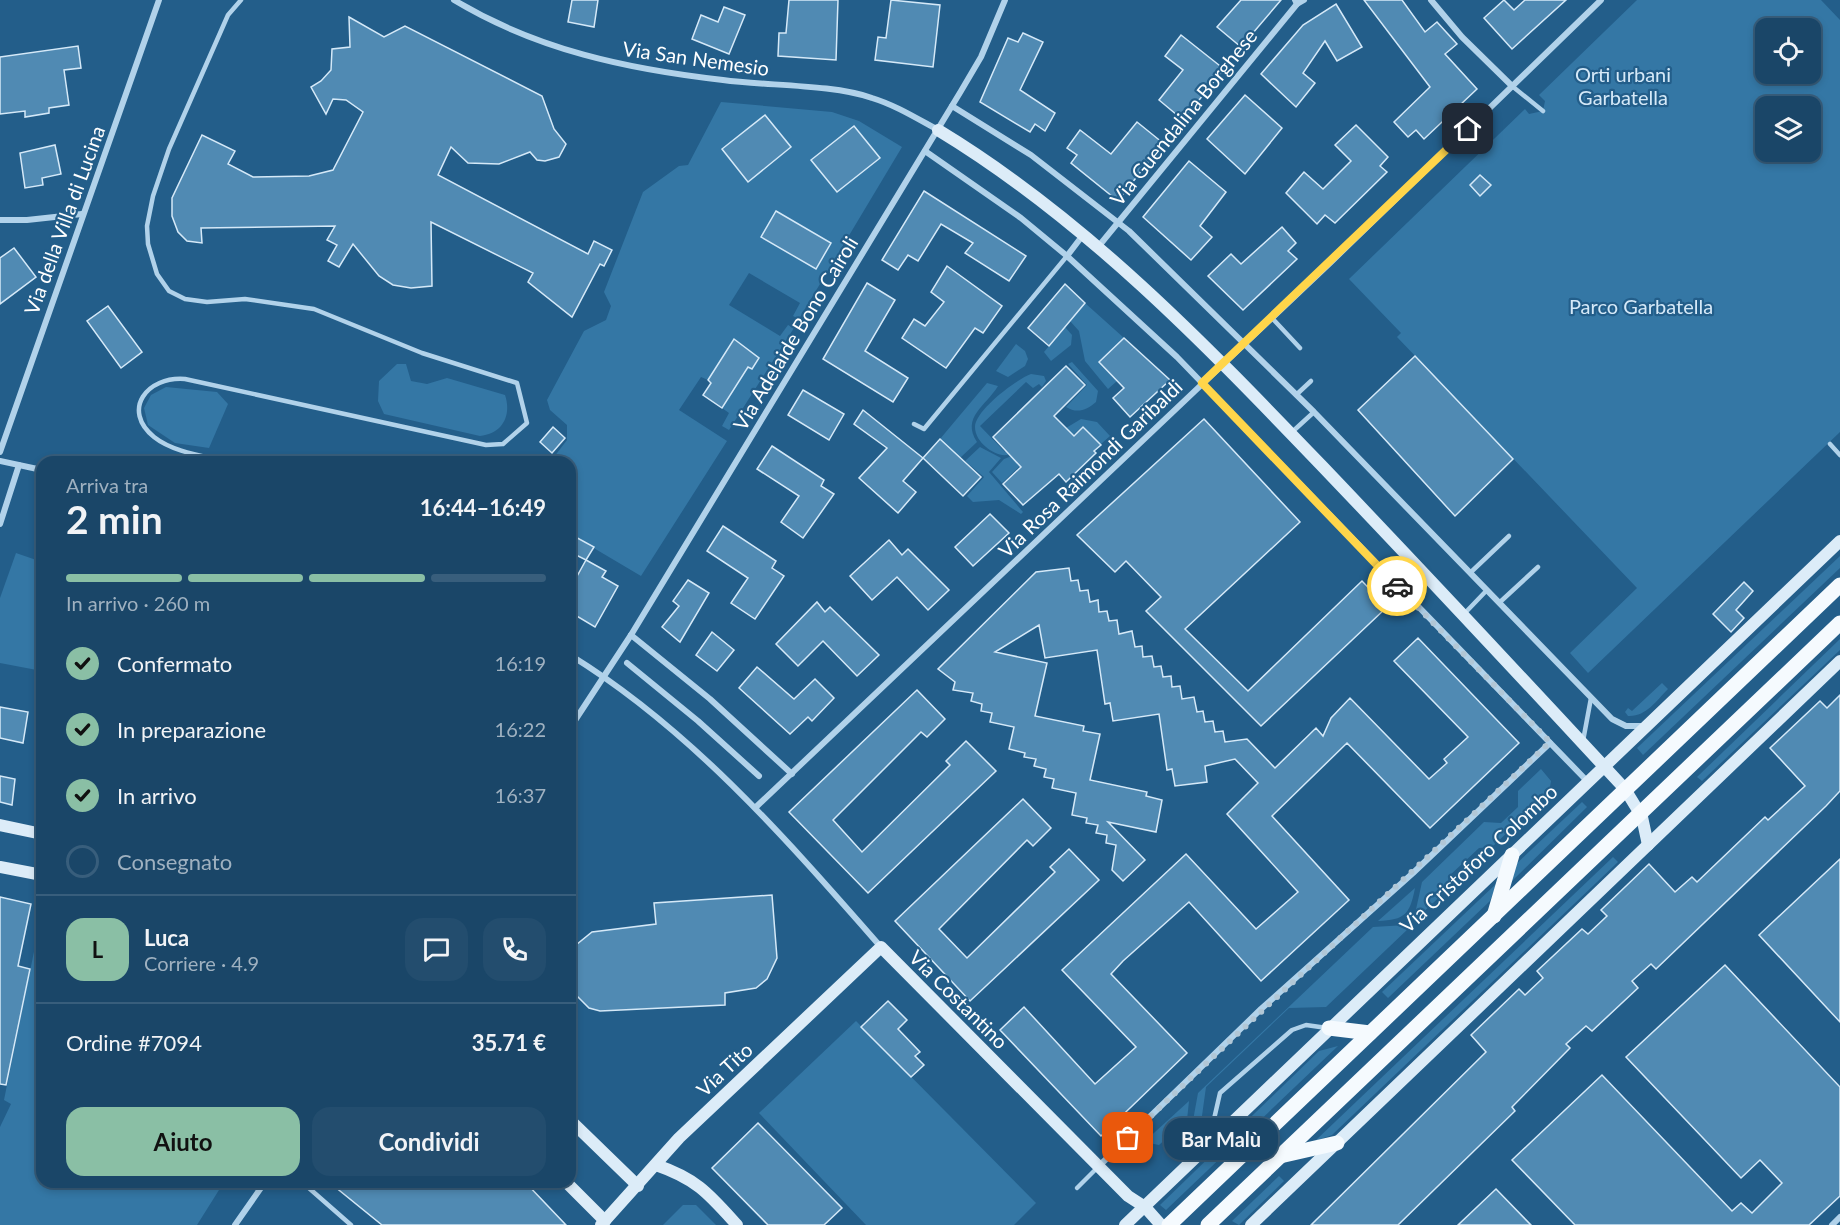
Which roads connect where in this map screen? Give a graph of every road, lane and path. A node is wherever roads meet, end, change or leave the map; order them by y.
1 (159, 0) edge
2 (241, 0) edge
3 (454, 0) edge
4 (1005, 0) edge
5 (1304, 0) edge
6 (1431, 0) edge
7 (1601, 0) edge
8 (1296, 2) edge
9 (1512, 86) junction
10 (952, 106) junction
11 (1543, 111) dead end
12 (938, 130) junction
13 (926, 151) junction
14 (82, 214) junction
15 (0, 220) edge
16 (1118, 222) junction
17 (1084, 234) junction
18 (1098, 247) junction
19 (1067, 256) junction
20 (1272, 318) junction
21 (1244, 344) junction
22 (1300, 348) dead end
23 (1223, 363) junction
24 (1311, 381) dead end
25 (1202, 383) junction
26 (1296, 395) junction
27 (1314, 412) junction
28 (914, 424) dead end
29 (1291, 433) junction
30 (1830, 444) dead end
31 (0, 452) edge
32 (1840, 454) edge
33 (208, 456) edge
34 (0, 461) edge
35 (19, 465) junction
36 (36, 469) edge
37 (0, 524) edge
38 (1509, 536) dead end
39 (1840, 541) edge
40 (1538, 567) dead end
41 (1470, 573) junction
42 (1840, 585) edge
43 (1487, 590) junction
44 (1499, 603) junction
45 (1464, 614) junction
46 (1840, 623) edge
47 (631, 635) junction
48 (576, 659) edge
49 (1840, 661) edge
50 (627, 663) dead end
51 (605, 678) junction
52 (1591, 698) junction
53 (576, 719) edge
54 (1649, 725) junction
55 (1550, 742) junction
56 (1583, 744) junction
57 (1604, 767) junction
58 (792, 774) junction
59 (759, 776) dead end
60 (1588, 782) junction
61 (1625, 789) junction
62 (756, 807) junction
63 (1640, 813) junction
64 (0, 825) edge
65 (36, 833) edge
66 (1648, 845) junction
67 (1512, 855) junction
68 (0, 867) edge
69 (36, 874) edge
70 (1494, 916) junction
71 (881, 947) junction
72 (1329, 1028) junction
73 (1370, 1034) junction
74 (576, 1126) edge
75 (1337, 1143) junction
76 (1207, 1147) junction
77 (1280, 1156) junction
78 (656, 1165) junction
79 (1099, 1166) junction
80 (638, 1186) junction
81 (261, 1188) edge
82 (309, 1188) edge
83 (571, 1188) edge
84 (1077, 1188) dead end
85 (1145, 1207) junction
86 (1840, 1217) edge
87 (603, 1223) edge
88 (235, 1225) edge
89 (351, 1225) edge
90 (737, 1225) edge
91 (1125, 1225) edge
92 (1161, 1225) edge
93 (1169, 1225) edge
94 (1208, 1225) edge
95 (1251, 1225) edge
96 (1832, 1225) edge

1 - 14 street, Via della Villa di Lucina
2 - 33 lane
3 - 12 street, Via San Nemesio
4 - 10 street, Via Adelaide Bono Cairoli
5 - 8 street
6 - 9 street
7 - 9 street, Via Rosa Raimondi Garibaldi
8 - 16 street, Via Guendalina Borghese
9 - 11 lane
9 - 20 street, Via Rosa Raimondi Garibaldi
10 - 12 street, Via Adelaide Bono Cairoli
10 - 16 street
12 - 13 street, Via Adelaide Bono Cairoli
12 - 17 street
13 - 19 street
13 - 47 street, Via Adelaide Bono Cairoli
14 - 15 street
14 - 31 street, Via della Villa di Lucina
16 - 18 street, Via Guendalina Borghese
16 - 21 street
17 - 18 street
17 - 19 street
18 - 23 street
19 - 25 street
19 - 28 lane
20 - 21 street, Via Rosa Raimondi Garibaldi
20 - 22 lane
21 - 23 street, Via Rosa Raimondi Garibaldi
21 - 26 street
23 - 25 street, Via Rosa Raimondi Garibaldi
23 - 29 street
24 - 26 lane
25 - 55 street
25 - 58 street, Via Rosa Raimondi Garibaldi
26 - 27 street
27 - 29 lane
27 - 41 street
29 - 45 street
30 - 32 lane
34 - 35 street
35 - 36 street
35 - 37 street
38 - 41 lane
39 - 54 street, Via Cristoforo Colombo
40 - 44 lane
41 - 43 street
42 - 61 main road
43 - 44 street
43 - 45 lane
44 - 52 street
45 - 56 street
46 - 63 main road
47 - 51 street, Via Adelaide Bono Cairoli
47 - 58 street
48 - 51 street
49 - 66 street
50 - 59 street
51 - 53 street, Via Adelaide Bono Cairoli
51 - 62 street, Via Costantino
52 - 54 street
52 - 56 lane
54 - 57 street, Via Cristoforo Colombo
55 - 60 street
55 - 79 street, Via Cristoforo Colombo
56 - 57 street
57 - 60 street, Via Cristoforo Colombo
57 - 61 street
58 - 62 street, Via Rosa Raimondi Garibaldi
60 - 67 street, Via Cristoforo Colombo
61 - 63 street
61 - 70 main road
62 - 71 street, Via Costantino
63 - 66 street
63 - 77 main road
64 - 65 street
66 - 75 street
67 - 70 main road
67 - 72 street, Via Cristoforo Colombo
68 - 69 street
70 - 73 main road
71 - 78 street, Via Tito
71 - 79 street, Via Costantino
72 - 73 main road
72 - 76 street, Via Cristoforo Colombo
72 - 76 lane
73 - 93 main road
74 - 80 street
75 - 77 main road
75 - 95 street
76 - 85 street, Via Cristoforo Colombo
77 - 94 main road
78 - 80 street, Via Tito
78 - 90 street
79 - 84 lane, Via Cristoforo Colombo
79 - 85 street, Via Costantino
80 - 87 street, Via Tito
81 - 88 street
82 - 89 lane
83 - 87 street
85 - 91 street, Via Cristoforo Colombo
85 - 92 street
86 - 96 street

